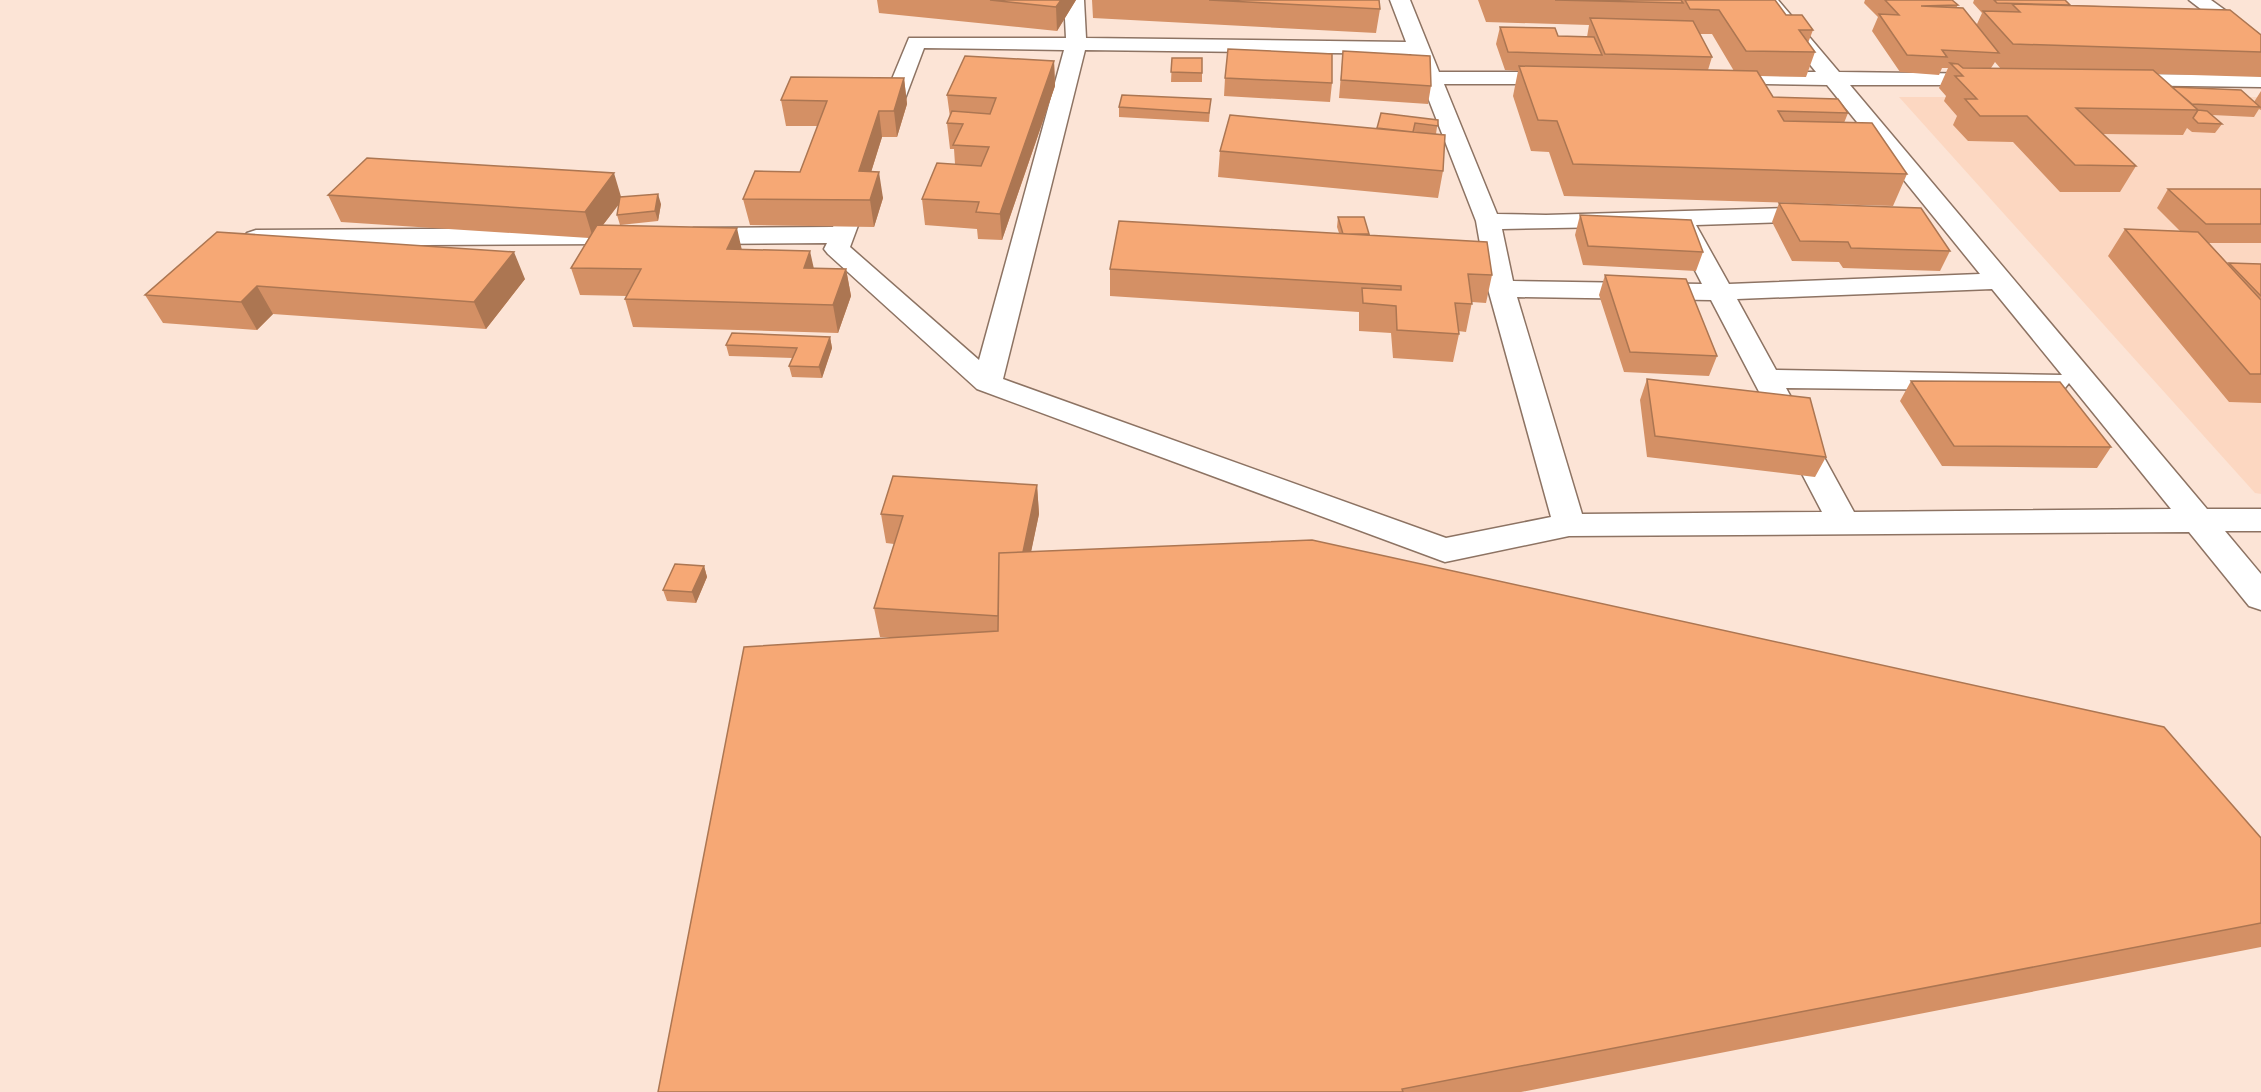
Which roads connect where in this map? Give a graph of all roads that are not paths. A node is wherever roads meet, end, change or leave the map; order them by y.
1 (1074, 0) edge
2 (1400, 0) edge
3 (1768, 0) edge
4 (2199, 0) edge
5 (1076, 44) junction
6 (2261, 46) edge
7 (1419, 48) junction
8 (1430, 78) junction
9 (1584, 78) edge
10 (1702, 78) edge
11 (1833, 78) junction
12 (2011, 80) edge
13 (2094, 80) edge
14 (2261, 81) edge
15 (1847, 213) edge
16 (1680, 218) junction
17 (1488, 221) junction
18 (842, 235) junction
19 (628, 236) edge
20 (675, 236) edge
21 (246, 238) edge
22 (2000, 281) junction
23 (1501, 289) junction
24 (1720, 292) junction
25 (1767, 379) junction
26 (987, 383) junction
27 (2084, 383) junction
28 (2198, 520) junction
29 (2261, 520) edge
30 (1844, 523) junction
31 (1569, 525) junction
32 (2261, 597) edge

1 - 5 street
2 - 7 street
3 - 11 street
4 - 6 street
5 - 7 street
5 - 18 street
5 - 26 street
7 - 8 street
8 - 9 street
8 - 17 street
10 - 11 street
11 - 12 street
11 - 22 street
13 - 14 street
15 - 16 street
16 - 17 street
16 - 24 street
17 - 23 street
18 - 20 street
18 - 26 street
19 - 21 street
22 - 24 street
22 - 27 street
23 - 24 street
23 - 31 street
24 - 25 street
25 - 27 street
25 - 30 street
26 - 31 street
27 - 28 street
28 - 29 street
28 - 30 street
28 - 32 street
30 - 31 street

